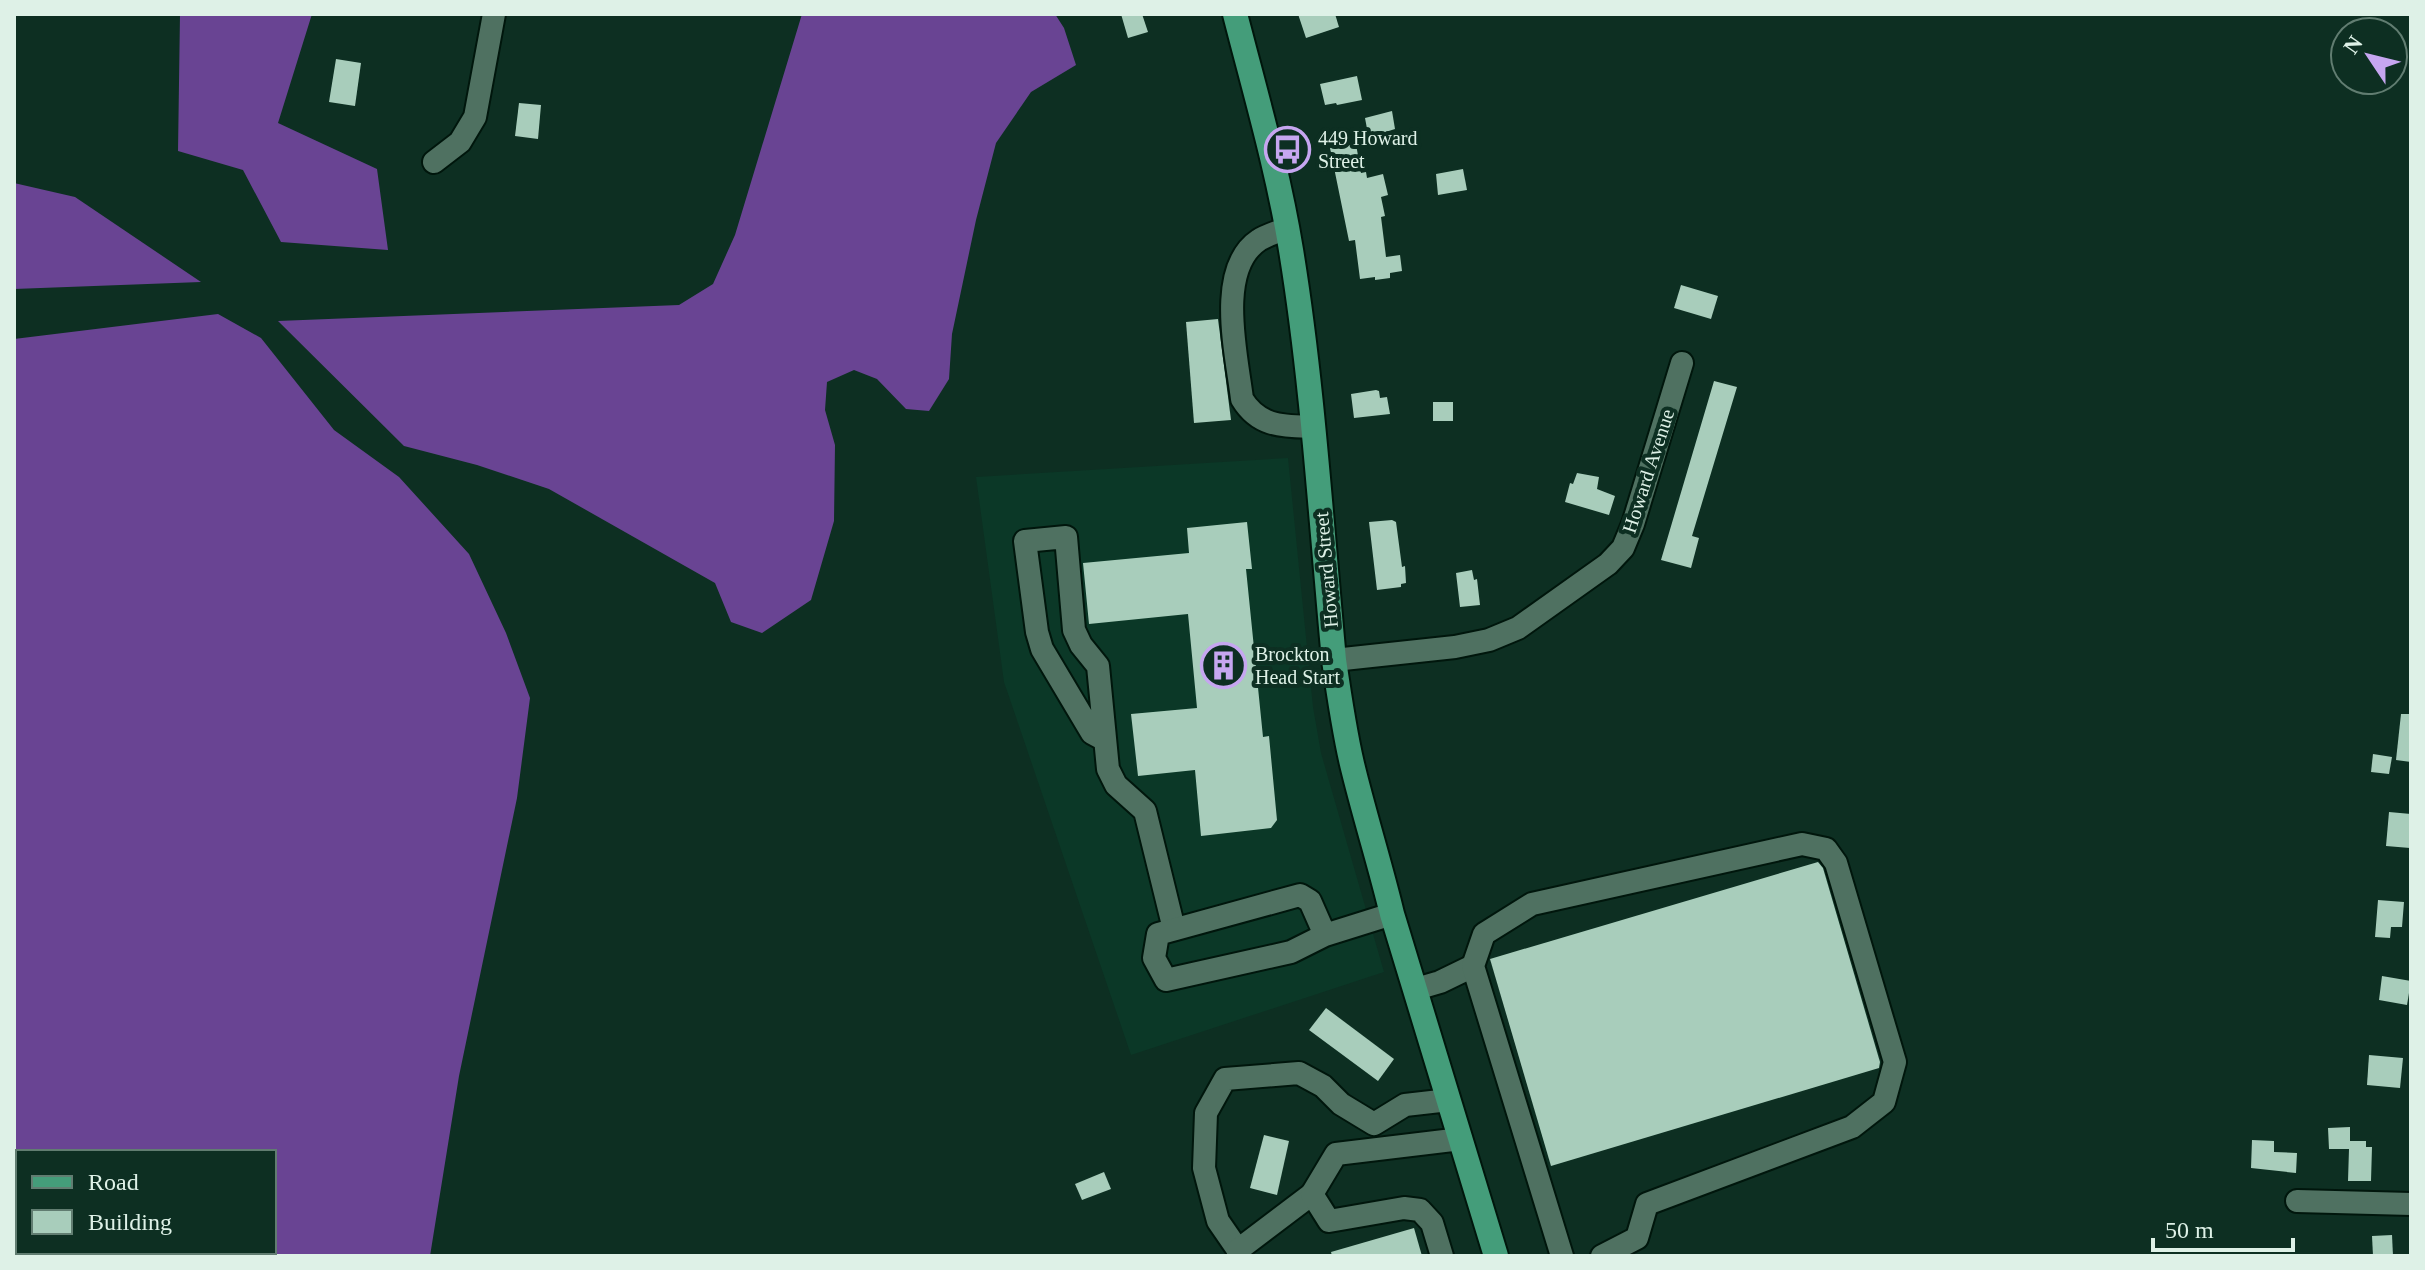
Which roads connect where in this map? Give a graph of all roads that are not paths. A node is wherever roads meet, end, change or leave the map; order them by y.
1 (494, 14) edge
2 (1235, 14) edge
3 (434, 162) dead end
4 (1287, 228) junction
5 (1682, 363) dead end
6 (1312, 427) junction
7 (1081, 645) junction
8 (1042, 649) junction
9 (1334, 660) junction
10 (1105, 740) junction
11 (1392, 914) junction
12 (1174, 929) junction
13 (1325, 935) junction
14 (1473, 966) junction
15 (1416, 989) junction
16 (1449, 1100) junction
17 (1461, 1139) junction
18 (1312, 1194) junction
19 (2297, 1201) dead end
20 (2411, 1204) edge
21 (1238, 1253) edge
22 (1442, 1256) edge
23 (1496, 1256) edge
24 (1562, 1256) edge
25 (1602, 1256) edge

1 - 3 street
2 - 4 main road, Howard Street
4 - 6 main road, Howard Street
4 - 6 street
5 - 9 street, Howard Avenue
6 - 9 main road, Howard Street
7 - 8 street
7 - 8 street
7 - 10 street
8 - 10 street
9 - 11 main road, Howard Street
10 - 12 street
11 - 13 street
11 - 15 main road, Howard Street
12 - 13 street
12 - 13 street
14 - 15 street
14 - 24 street
14 - 25 street
15 - 16 main road, Howard Street
16 - 17 main road, Howard Street
16 - 21 street
17 - 18 street
17 - 23 main road, Howard Street
18 - 21 street
18 - 22 street
19 - 20 street

